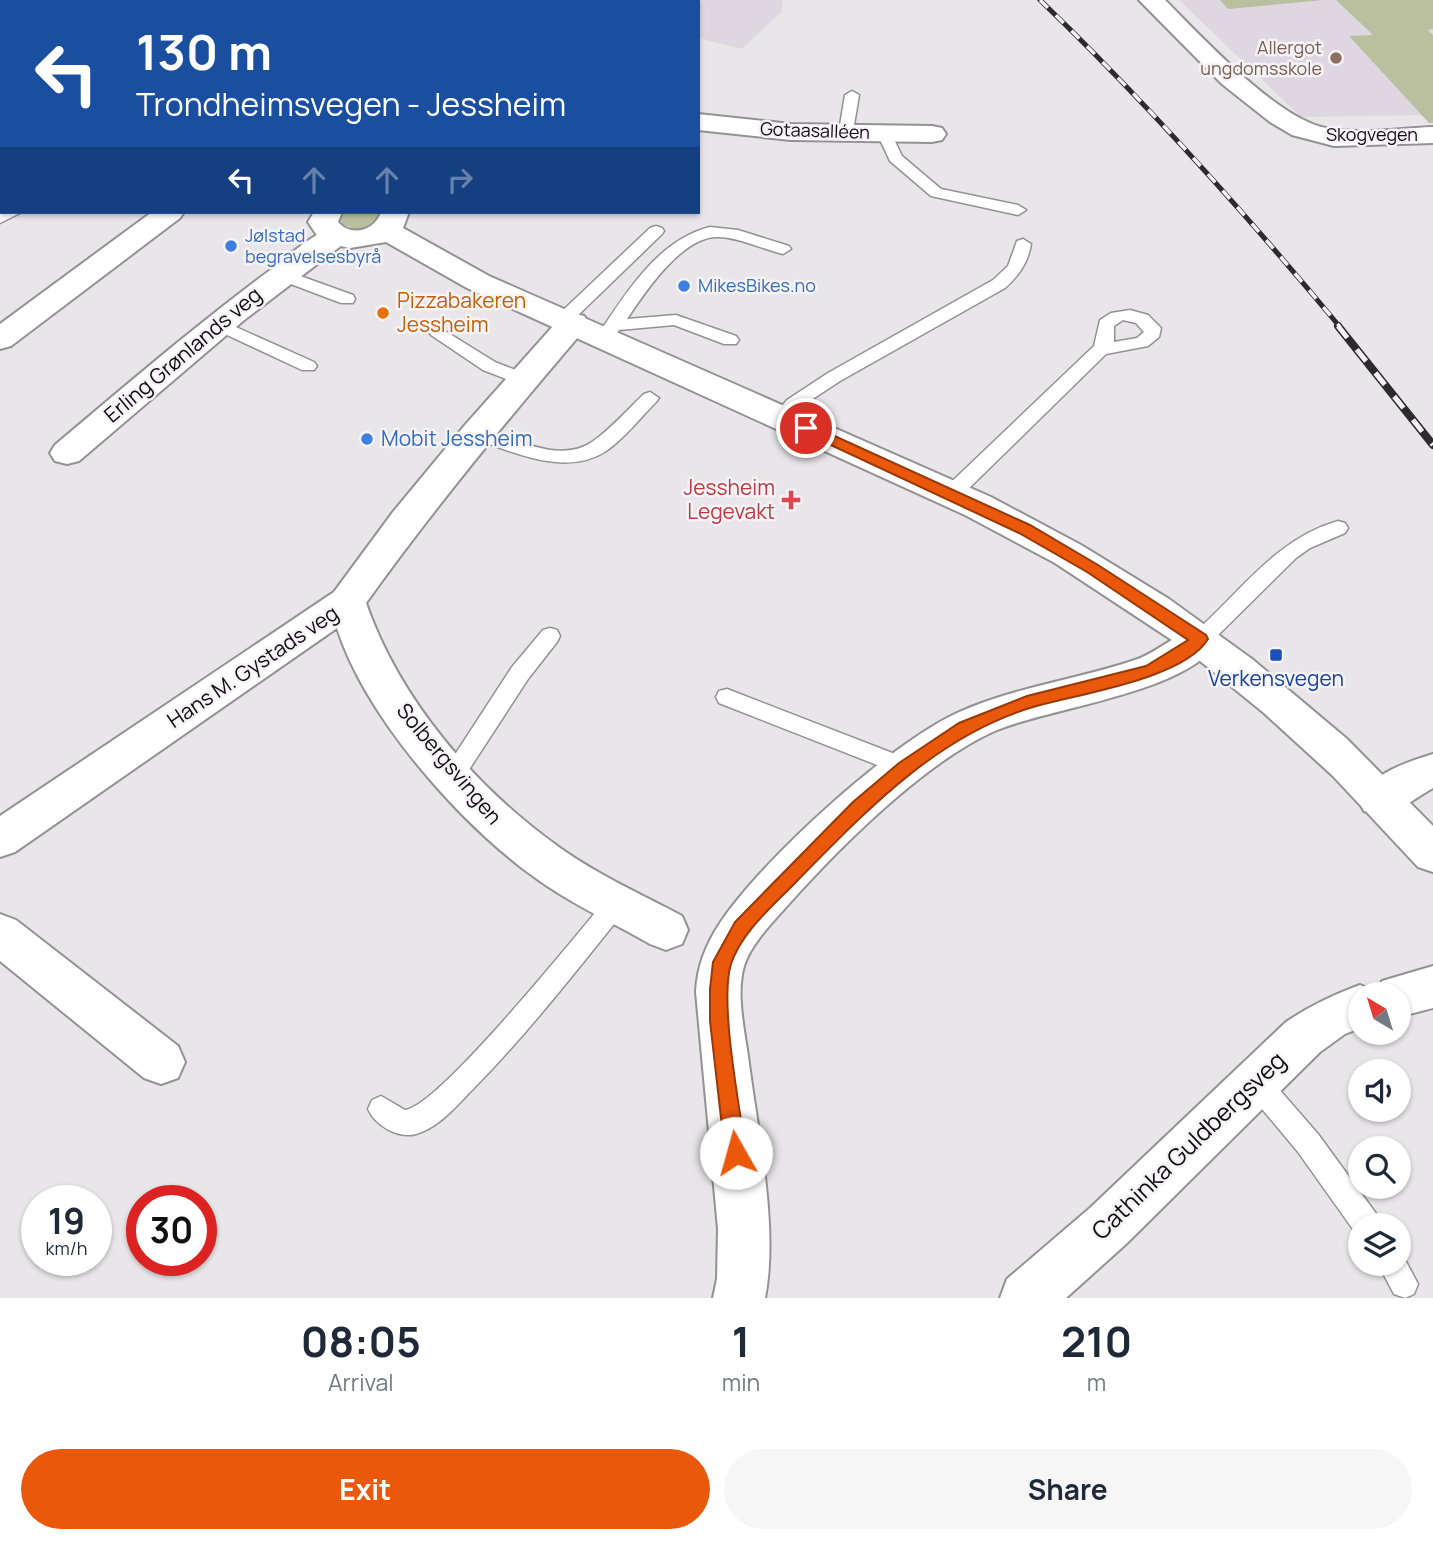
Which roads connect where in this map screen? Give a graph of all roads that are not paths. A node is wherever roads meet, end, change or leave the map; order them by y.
1 (1151, 0) edge
2 (852, 95) dead end
3 (700, 122) edge
4 (846, 131) junction
5 (884, 133) junction
6 (932, 134) dead end
7 (1433, 135) edge
8 (1018, 211) dead end
9 (167, 214) edge
10 (391, 221) edge
11 (332, 224) edge
12 (656, 231) dead end
13 (1023, 244) dead end
14 (783, 249) dead end
15 (281, 274) junction
16 (347, 299) dead end
17 (218, 324) junction
18 (589, 326) junction
19 (437, 331) dead end
20 (0, 339) edge
21 (730, 340) dead end
22 (1100, 351) dead end
23 (308, 366) dead end
24 (522, 379) junction
25 (650, 398) dead end
26 (782, 417) junction
27 (477, 433) junction
28 (67, 453) dead end
29 (951, 495) junction
30 (1338, 528) dead end
31 (347, 603) junction
32 (550, 635) dead end
33 (1200, 639) junction
34 (727, 697) dead end
35 (905, 767) junction
36 (1433, 771) edge
37 (453, 776) junction
38 (1379, 799) junction
39 (0, 839) edge
40 (1433, 854) edge
41 (618, 902) junction
42 (666, 930) dead end
43 (0, 934) edge
44 (1433, 987) edge
45 (1411, 993) edge
46 (1348, 1011) edge
47 (161, 1062) dead end
48 (1256, 1082) junction
49 (382, 1109) dead end
50 (1358, 1213) edge
51 (739, 1298) edge
52 (1026, 1298) edge

1 - 7 street, Skogvegen
2 - 4 lane
3 - 4 street, Gotaasalléen
4 - 5 street, Gotaasalléen
5 - 6 street, Gotaasalléen
5 - 8 lane
9 - 20 street
10 - 11 street
10 - 18 street
11 - 15 street, Erling Grønlands veg
12 - 18 lane
13 - 26 lane
14 - 18 lane
15 - 16 lane
15 - 17 street, Erling Grønlands veg
17 - 23 lane
17 - 28 street, Erling Grønlands veg
18 - 21 lane
18 - 24 street, Hans M. Gystads veg
18 - 26 street
19 - 24 lane
22 - 29 lane
24 - 27 street, Hans M. Gystads veg
25 - 27 lane
26 - 29 street
27 - 31 street, Hans M. Gystads veg
29 - 33 street
30 - 33 lane
31 - 37 street, Solbergsvingen
31 - 39 street, Hans M. Gystads veg
32 - 37 lane
33 - 35 street
33 - 38 street
34 - 35 lane
35 - 51 street
36 - 38 street
37 - 41 street, Solbergsvingen
38 - 40 street
41 - 42 street, Solbergsvingen
41 - 49 lane
43 - 47 street
44 - 45 street
46 - 48 street, Cathinka Guldbergsveg
48 - 50 lane
48 - 52 street, Cathinka Guldbergsveg

